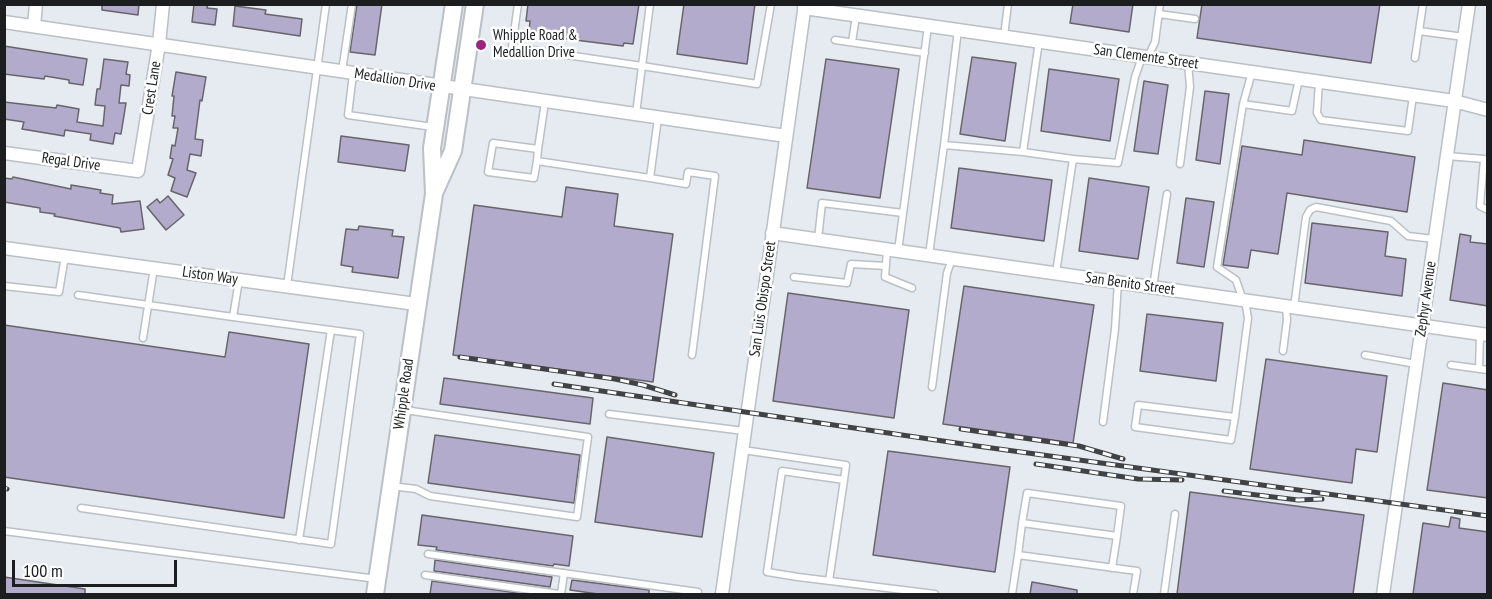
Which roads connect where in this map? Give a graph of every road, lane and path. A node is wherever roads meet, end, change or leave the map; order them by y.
1 (36, 4) edge
2 (163, 4) edge
3 (326, 4) edge
4 (352, 4) edge
5 (454, 4) edge
6 (475, 4) edge
7 (519, 4) edge
8 (650, 4) edge
9 (771, 4) edge
10 (1008, 4) edge
11 (1160, 4) edge
12 (1423, 4) edge
13 (1468, 4) edge
14 (805, 6) edge
15 (850, 11) edge
16 (1159, 14) junction
17 (1195, 19) dead end
18 (4, 22) edge
19 (928, 26) junction
20 (34, 27) junction
21 (958, 30) junction
22 (1419, 31) junction
23 (1004, 36) junction
24 (1464, 37) junction
25 (835, 40) dead end
26 (1039, 41) junction
27 (852, 42) junction
28 (159, 44) junction
29 (925, 53) junction
30 (1145, 57) junction
31 (1415, 58) dead end
32 (1188, 63) junction
33 (642, 66) junction
34 (315, 68) junction
35 (1252, 72) junction
36 (348, 73) junction
37 (1299, 79) junction
38 (1319, 82) junction
39 (442, 87) junction
40 (462, 90) junction
41 (1414, 95) junction
42 (1454, 101) junction
43 (546, 102) junction
44 (1243, 104) junction
45 (1488, 110) edge
46 (636, 115) junction
47 (658, 118) junction
48 (435, 127) junction
49 (786, 136) junction
50 (944, 145) junction
51 (538, 149) junction
52 (1023, 152) junction
53 (4, 153) edge
54 (1446, 156) junction
55 (1073, 159) junction
56 (537, 161) junction
57 (1180, 164) dead end
58 (138, 171) joint
59 (650, 178) junction
60 (434, 194) junction
61 (1167, 194) dead end
62 (1488, 210) edge
63 (903, 213) junction
64 (772, 233) junction
65 (818, 239) junction
66 (1434, 239) junction
67 (4, 248) edge
68 (893, 250) junction
69 (929, 255) junction
70 (65, 256) junction
71 (952, 258) junction
72 (886, 266) junction
73 (154, 268) junction
74 (1056, 273) junction
75 (794, 277) dead end
76 (239, 280) junction
77 (1118, 282) junction
78 (4, 286) edge
79 (287, 287) junction
80 (1153, 287) junction
81 (912, 288) dead end
82 (78, 295) dead end
83 (1244, 300) junction
84 (416, 304) junction
85 (148, 305) junction
86 (1290, 307) junction
87 (233, 317) junction
88 (1422, 326) junction
89 (331, 330) junction
90 (1484, 334) edge
91 (143, 338) dead end
92 (1283, 351) dead end
93 (692, 355) dead end
94 (1365, 356) dead end
95 (1416, 363) junction
96 (1451, 365) dead end
97 (1479, 369) junction
98 (1488, 370) edge
99 (932, 387) dead end
100 (401, 409) junction
101 (609, 414) dead end
102 (1234, 417) junction
103 (1103, 422) dead end
104 (744, 431) junction
105 (741, 450) junction
106 (844, 480) junction
107 (391, 486) junction
108 (81, 508) dead end
109 (1175, 514) dead end
110 (1022, 524) junction
111 (4, 531) edge
112 (1117, 536) junction
113 (299, 540) junction
114 (428, 554) dead end
115 (1018, 555) junction
116 (1112, 568) junction
117 (564, 573) junction
118 (425, 575) dead end
119 (829, 581) junction
120 (376, 587) edge
121 (879, 591) edge
122 (560, 594) edge
123 (697, 594) edge
124 (722, 594) edge
125 (936, 594) edge
126 (1012, 594) edge
127 (1133, 594) edge
128 (1164, 594) edge
129 (1383, 594) edge

1 - 20 street
2 - 28 street, Crest Lane
3 - 34 lane
4 - 36 lane
5 - 39 main road, Whipple Road
6 - 40 main road, Whipple Road
7 - 33 lane
8 - 33 lane
9 - 33 lane
10 - 23 lane
11 - 16 lane
12 - 22 lane
13 - 24 street, Zephyr Avenue
14 - 15 street, San Clemente Street
14 - 49 street, San Luis Obispo Street
15 - 19 street, San Clemente Street
15 - 27 lane
16 - 17 lane
16 - 30 lane
18 - 20 street, Medallion Drive
19 - 21 street, San Clemente Street
19 - 29 lane
20 - 28 street, Medallion Drive
21 - 23 street, San Clemente Street
21 - 50 lane
22 - 24 lane
22 - 31 lane
23 - 26 street, San Clemente Street
24 - 42 street, Zephyr Avenue
25 - 27 lane
26 - 30 street, San Clemente Street
26 - 52 lane
27 - 29 lane
28 - 34 street, Medallion Drive
28 - 58 street, Crest Lane
29 - 63 lane
30 - 32 street, San Clemente Street
30 - 55 lane
32 - 35 street, San Clemente Street
32 - 57 lane
33 - 46 lane
34 - 36 street, Medallion Drive
34 - 79 lane
35 - 37 street, San Clemente Street
35 - 44 lane
36 - 39 street, Medallion Drive
36 - 48 lane
37 - 38 street, San Clemente Street
37 - 44 lane
38 - 41 street, San Clemente Street
38 - 41 lane
39 - 40 street, Medallion Drive
39 - 48 main road, Whipple Road
40 - 43 street, Medallion Drive
40 - 60 main road, Whipple Road
41 - 42 street, San Clemente Street
42 - 45 street, San Clemente Street
42 - 54 street, Zephyr Avenue
43 - 46 street, Medallion Drive
43 - 51 lane
44 - 83 lane
46 - 47 street, Medallion Drive
47 - 49 street, Medallion Drive
47 - 59 lane
48 - 60 main road, Whipple Road
49 - 64 street, San Luis Obispo Street
50 - 52 lane
50 - 69 lane
51 - 56 lane
51 - 56 lane
52 - 55 lane
53 - 58 street, Regal Drive
54 - 62 lane
54 - 66 street, Zephyr Avenue
55 - 74 lane
56 - 59 lane
59 - 93 lane
60 - 84 main road, Whipple Road
61 - 80 lane
63 - 65 lane
63 - 68 lane
64 - 65 street, San Benito Street
64 - 104 street, San Luis Obispo Street
65 - 68 street, San Benito Street
66 - 86 lane
66 - 88 street, Zephyr Avenue
67 - 70 street, Liston Way
68 - 69 street, San Benito Street
68 - 72 lane
69 - 71 street, San Benito Street
70 - 73 street, Liston Way
70 - 78 lane
71 - 74 street, San Benito Street
71 - 99 lane
72 - 75 lane
72 - 81 lane
73 - 76 street, Liston Way
73 - 85 lane
74 - 77 street, San Benito Street
76 - 79 street, Liston Way
76 - 87 lane
77 - 80 street, San Benito Street
77 - 103 lane
79 - 84 street, Liston Way
80 - 83 street, San Benito Street
82 - 85 lane
83 - 86 street, San Benito Street
83 - 102 lane
84 - 100 main road, Whipple Road
85 - 87 lane
85 - 91 lane
86 - 88 street, San Benito Street
86 - 92 lane
87 - 89 lane
88 - 90 street, San Benito Street
88 - 95 street, Zephyr Avenue
89 - 113 lane
89 - 113 lane
90 - 97 lane
94 - 95 lane
95 - 129 street, Zephyr Avenue
96 - 97 lane
97 - 98 lane
100 - 107 main road, Whipple Road
100 - 107 lane
101 - 104 lane
102 - 102 lane
104 - 105 street, San Luis Obispo Street
105 - 106 lane
105 - 124 street, San Luis Obispo Street
106 - 119 lane
106 - 119 lane
107 - 120 main road, Whipple Road
108 - 113 lane
109 - 128 lane
110 - 112 lane
110 - 112 lane
110 - 115 lane
111 - 120 lane
112 - 116 lane
114 - 117 lane
115 - 116 lane
115 - 126 lane
116 - 127 lane
117 - 122 lane
117 - 123 lane
118 - 122 lane
119 - 121 lane
121 - 125 lane

